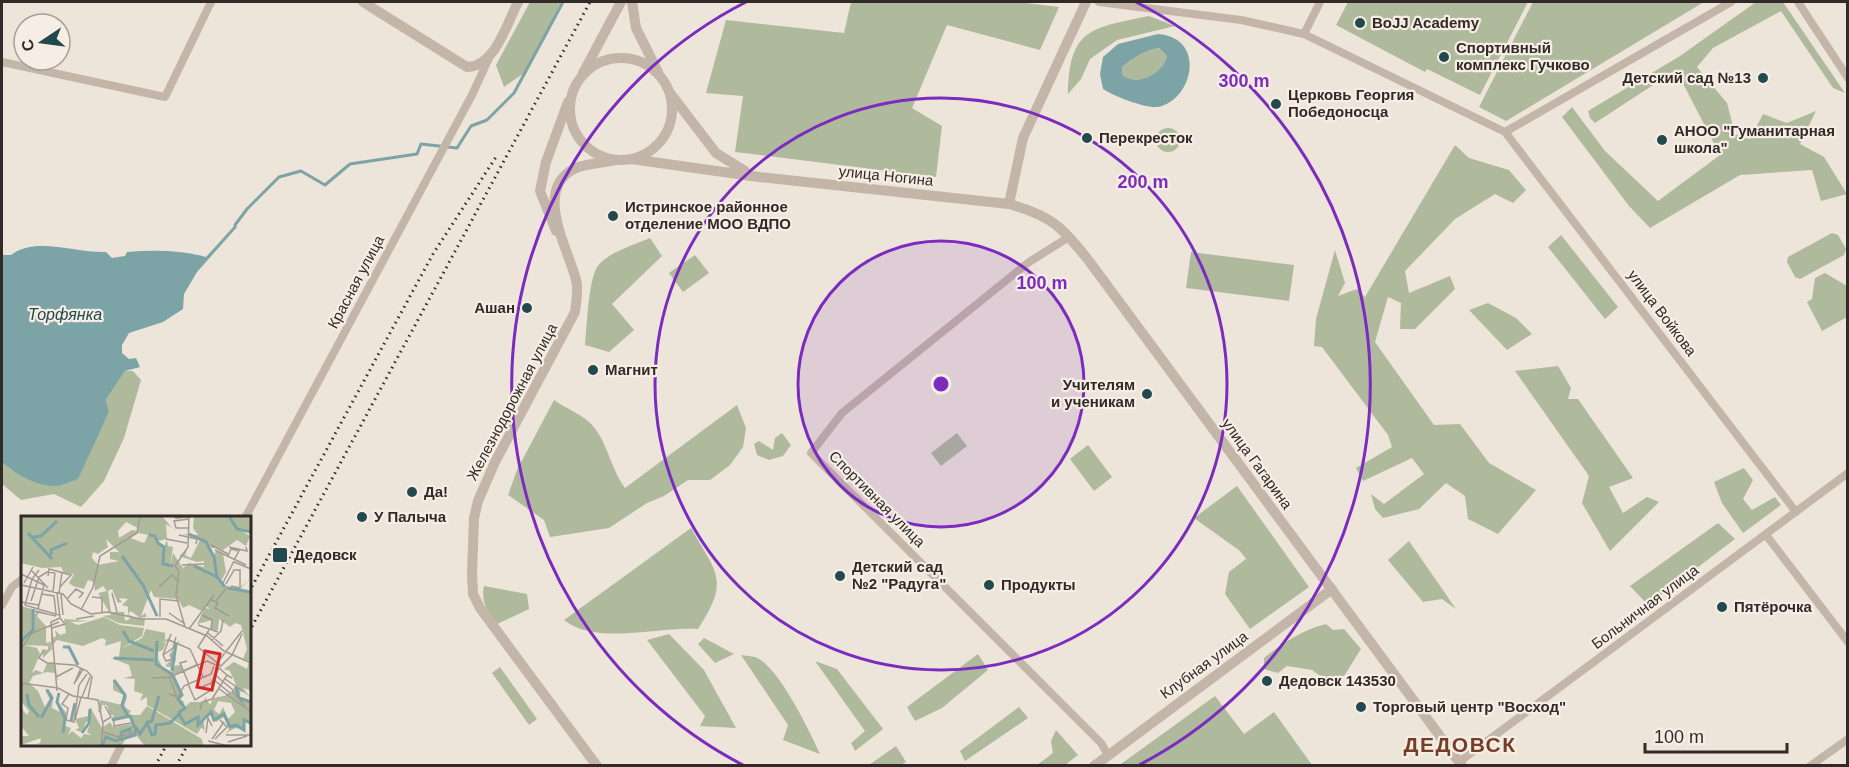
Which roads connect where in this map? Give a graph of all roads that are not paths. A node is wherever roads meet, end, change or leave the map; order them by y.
1 (211, 2) edge
2 (363, 2) edge
3 (518, 2) edge
4 (621, 2) edge
5 (632, 2) edge
6 (1086, 2) edge
7 (1100, 2) edge
8 (1320, 2) edge
9 (1731, 2) edge
10 (1798, 2) edge
11 (1304, 34) junction
12 (489, 58) junction
13 (2, 62) edge
14 (660, 75) junction
15 (581, 78) junction
16 (1848, 78) edge
17 (668, 90) junction
18 (572, 93) junction
19 (1505, 132) junction
20 (631, 159) junction
21 (617, 160) junction
22 (759, 177) junction
23 (1010, 204) junction
24 (1070, 237) junction
25 (565, 247) junction
26 (1848, 473) edge
27 (1796, 512) junction
28 (246, 516) edge
29 (1766, 535) junction
30 (21, 580) edge
31 (1332, 589) junction
32 (2, 605) edge
33 (1848, 642) edge
34 (1848, 739) edge
35 (122, 746) edge
36 (1108, 755) junction
37 (1460, 764) edge
38 (111, 765) edge
39 (597, 765) edge
40 (1094, 765) edge
41 (1810, 765) edge

1 - 13 street
2 - 12 street
3 - 12 street
4 - 15 street
5 - 14 street
6 - 23 street
7 - 11 street, улица Войкова
8 - 11 street
9 - 19 street
10 - 16 street
11 - 19 street, улица Войкова
12 - 28 street, Красная улица
14 - 15 street
14 - 17 street
15 - 18 street
17 - 20 street
17 - 22 street
18 - 21 street
18 - 25 street, Железнодорожная улица
19 - 27 street, улица Войкова
20 - 21 street
20 - 22 street, улица Ногина
21 - 25 street, Железнодорожная улица
22 - 23 street, улица Ногина
23 - 24 street, улица Гагарина
24 - 31 street, улица Гагарина
24 - 36 street, Спортивная улица
25 - 39 street, Железнодорожная улица
26 - 27 street, Больничная улица
27 - 29 street, Больничная улица
29 - 33 street
29 - 37 street, Больничная улица
30 - 32 street
31 - 36 street, Клубная улица
31 - 37 street, улица Гагарина
34 - 41 street
35 - 38 street
36 - 40 street, Клубная улица

